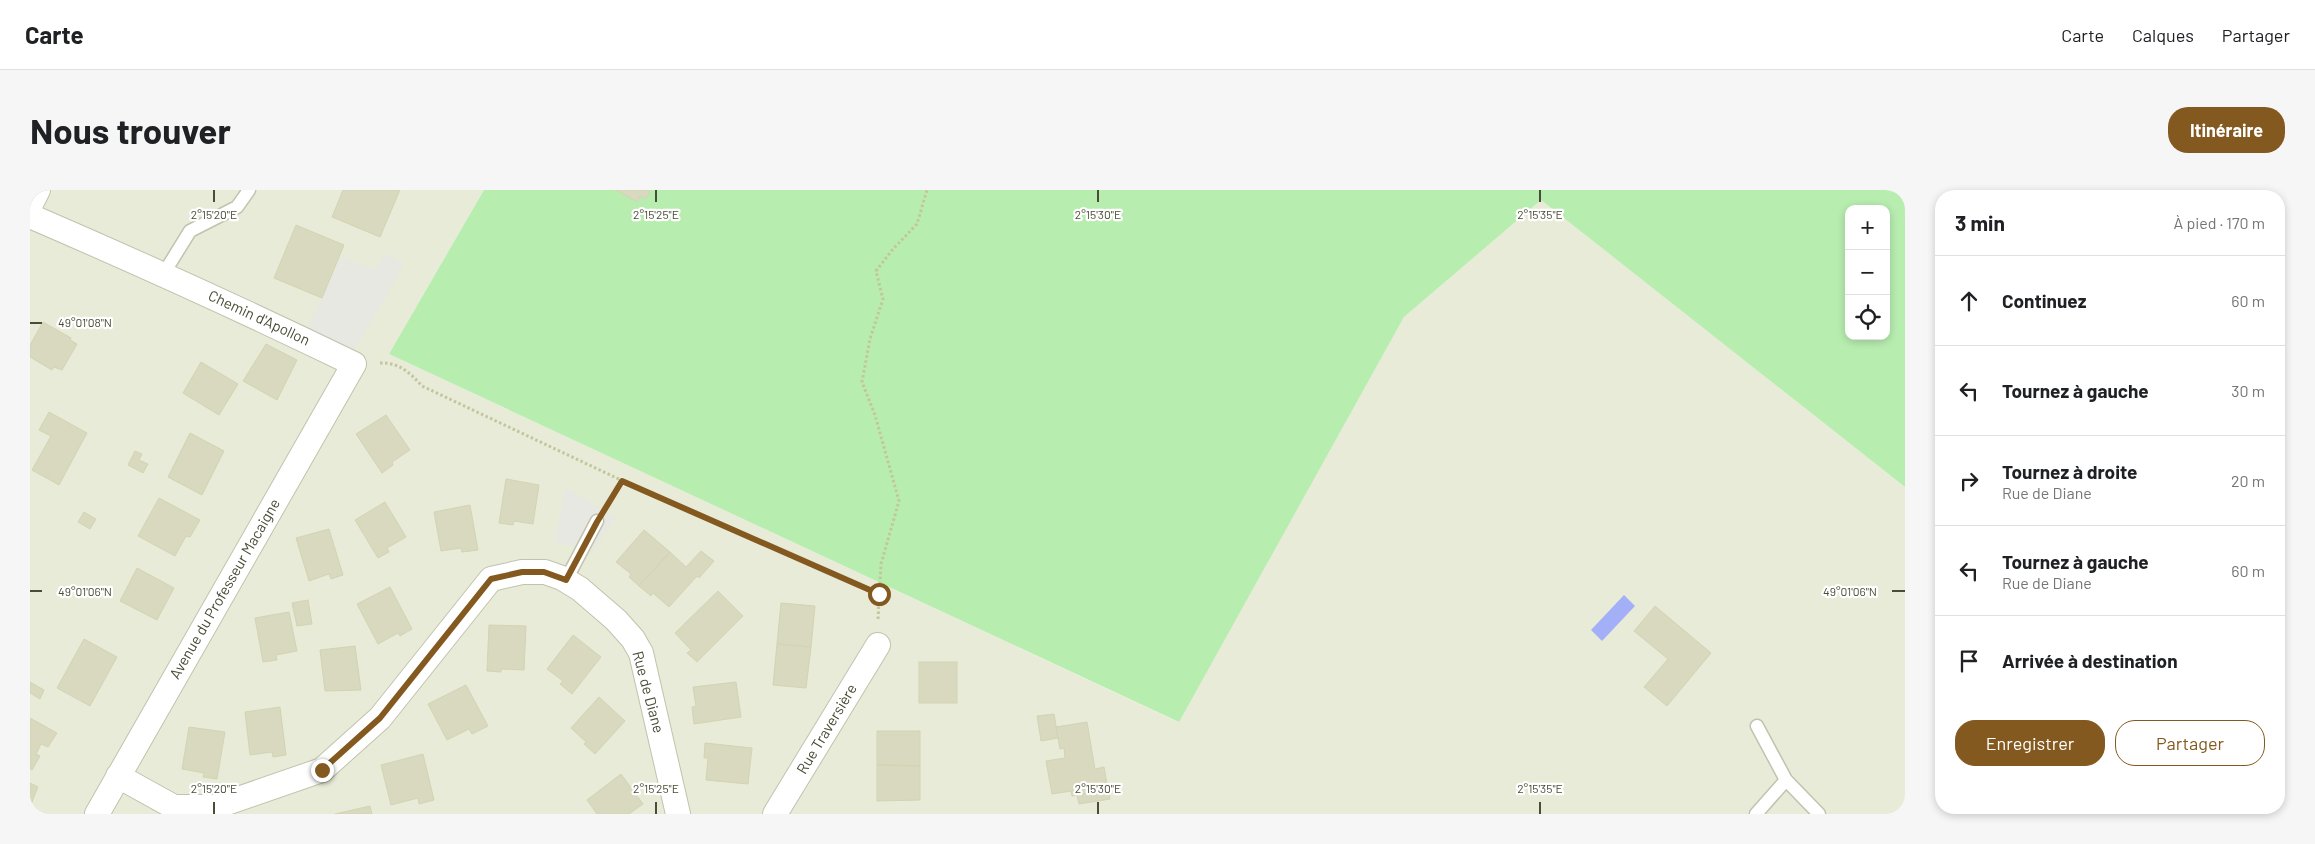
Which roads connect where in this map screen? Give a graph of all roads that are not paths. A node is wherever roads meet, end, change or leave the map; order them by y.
1 (38, 190) edge
2 (249, 190) edge
3 (30, 206) edge
4 (30, 216) edge
5 (164, 273) junction
6 (354, 364) joint
7 (597, 522) road end
8 (566, 580) junction
9 (878, 645) dead end
10 (1757, 726) dead end
11 (118, 776) junction
12 (1786, 780) junction
13 (97, 814) edge
14 (678, 814) edge
15 (775, 814) edge
16 (1756, 814) edge
17 (1819, 814) edge

1 - 3 street
2 - 5 lane
4 - 5 street, Chemin d'Apollon
5 - 6 street, Chemin d'Apollon
6 - 11 street, Avenue du Professeur Macaigne
7 - 8 lane
8 - 11 street, Rue de Diane
8 - 14 street, Rue de Diane
9 - 15 street, Rue Traversière
10 - 12 lane
11 - 13 street, Avenue du Professeur Macaigne
12 - 16 lane
12 - 17 lane

